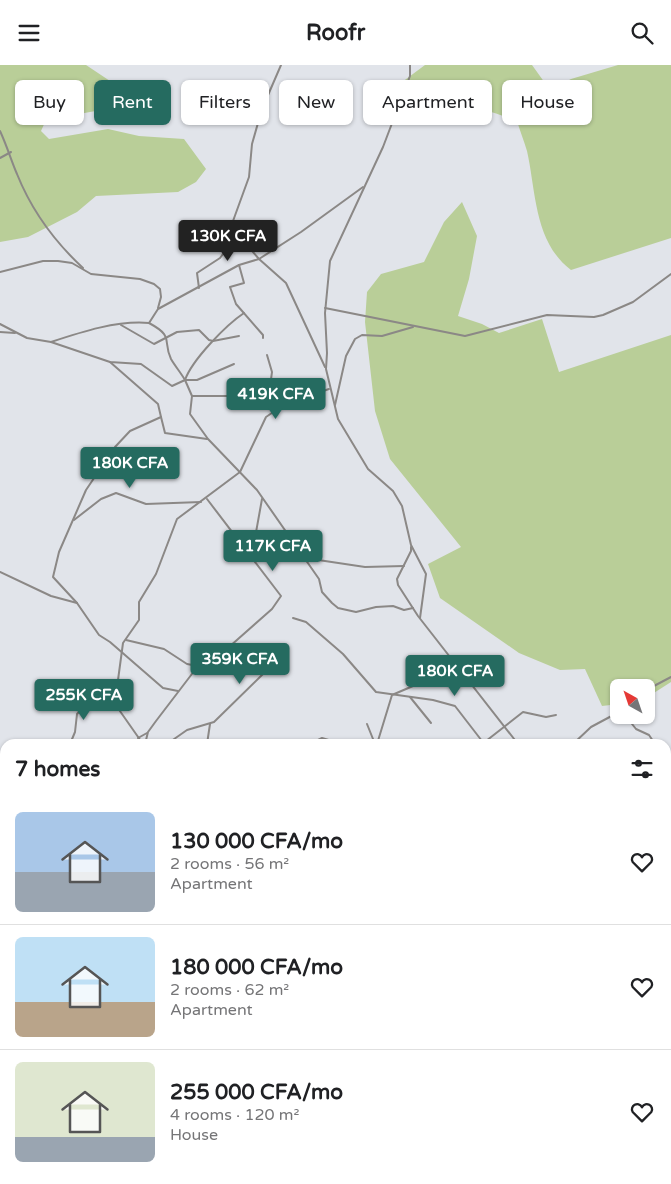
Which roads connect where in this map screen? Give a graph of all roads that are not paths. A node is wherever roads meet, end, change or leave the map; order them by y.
1 (281, 65) edge
2 (410, 65) edge
3 (0, 131) edge
4 (10, 152) junction
5 (0, 158) edge
6 (364, 185) junction
7 (234, 230) junction
8 (259, 259) junction
9 (239, 265) junction
10 (0, 272) edge
11 (91, 274) junction
12 (671, 274) edge
13 (199, 288) junction
14 (326, 308) junction
15 (158, 309) junction
16 (244, 313) junction
17 (0, 323) edge
18 (149, 323) junction
19 (121, 325) junction
20 (416, 326) junction
21 (0, 331) edge
22 (17, 333) junction
23 (239, 336) dead end
24 (167, 338) junction
25 (263, 338) dead end
26 (213, 341) junction
27 (51, 342) junction
28 (267, 355) dead end
29 (110, 362) junction
30 (234, 364) dead end
31 (326, 369) junction
32 (185, 380) junction
33 (271, 387) junction
34 (329, 389) junction
35 (269, 394) dead end
36 (192, 396) junction
37 (334, 407) junction
38 (161, 417) junction
39 (208, 439) junction
40 (240, 472) junction
41 (262, 497) junction
42 (207, 499) junction
43 (202, 502) junction
44 (72, 522) junction
45 (410, 545) junction
46 (305, 558) junction
47 (251, 560) junction
48 (404, 566) junction
49 (0, 573) edge
50 (77, 603) junction
51 (413, 608) junction
52 (293, 618) dead end
53 (420, 618) junction
54 (126, 640) junction
55 (121, 652) junction
56 (198, 667) junction
57 (281, 667) dead end
58 (461, 671) junction
59 (671, 677) edge
60 (655, 685) edge
61 (178, 691) junction
62 (392, 695) junction
63 (102, 697) junction
64 (410, 697) junction
65 (556, 715) dead end
66 (610, 717) edge
67 (431, 723) dead end
68 (210, 724) junction
69 (367, 724) dead end
70 (632, 724) edge
71 (503, 726) junction
72 (148, 732) junction
73 (138, 738) joint
74 (72, 739) edge
75 (146, 739) edge
76 (174, 739) edge
77 (208, 739) edge
78 (374, 739) edge
79 (378, 739) edge
80 (480, 739) edge
81 (488, 739) edge
82 (514, 739) edge
83 (578, 739) edge
84 (652, 739) edge

1 - 7 street
2 - 6 street
3 - 4 street
4 - 5 street
4 - 11 street
6 - 8 street
6 - 14 street
7 - 8 street
7 - 13 street
8 - 9 street
8 - 31 street
9 - 13 street
9 - 16 street
10 - 11 street
11 - 15 street
12 - 20 street
13 - 15 street
14 - 20 street
14 - 31 street
15 - 18 street
16 - 25 street
16 - 26 street
17 - 22 street
18 - 19 street
18 - 24 street
19 - 24 street
19 - 27 street
20 - 37 street
21 - 22 street
22 - 27 street
23 - 26 street
24 - 26 street
24 - 32 street
26 - 32 street
27 - 29 street
28 - 33 street
29 - 32 street
29 - 38 street
30 - 32 street
31 - 34 street
32 - 36 street
33 - 35 street
33 - 36 street
34 - 37 street
34 - 40 street
36 - 39 street
37 - 45 street
38 - 39 street
38 - 44 street
39 - 40 street
40 - 41 street
40 - 42 street
41 - 46 street
41 - 47 street
42 - 43 street
42 - 47 street
43 - 44 street
43 - 54 street
44 - 50 street
45 - 48 street
45 - 53 street
46 - 48 street
46 - 51 street
47 - 56 street
48 - 51 street
49 - 50 street
50 - 55 street
51 - 53 street
52 - 62 street
53 - 58 street
54 - 55 street
54 - 56 street
55 - 61 street
55 - 63 street
56 - 61 street
57 - 68 street
58 - 62 street
58 - 71 street
59 - 60 street
61 - 72 street
62 - 64 street
62 - 79 street
63 - 73 street
63 - 74 street
64 - 67 street
64 - 80 street
65 - 71 street
66 - 83 street
68 - 76 street
68 - 77 street
69 - 78 street
70 - 84 street
71 - 81 street
71 - 82 street
72 - 73 street
72 - 75 street

